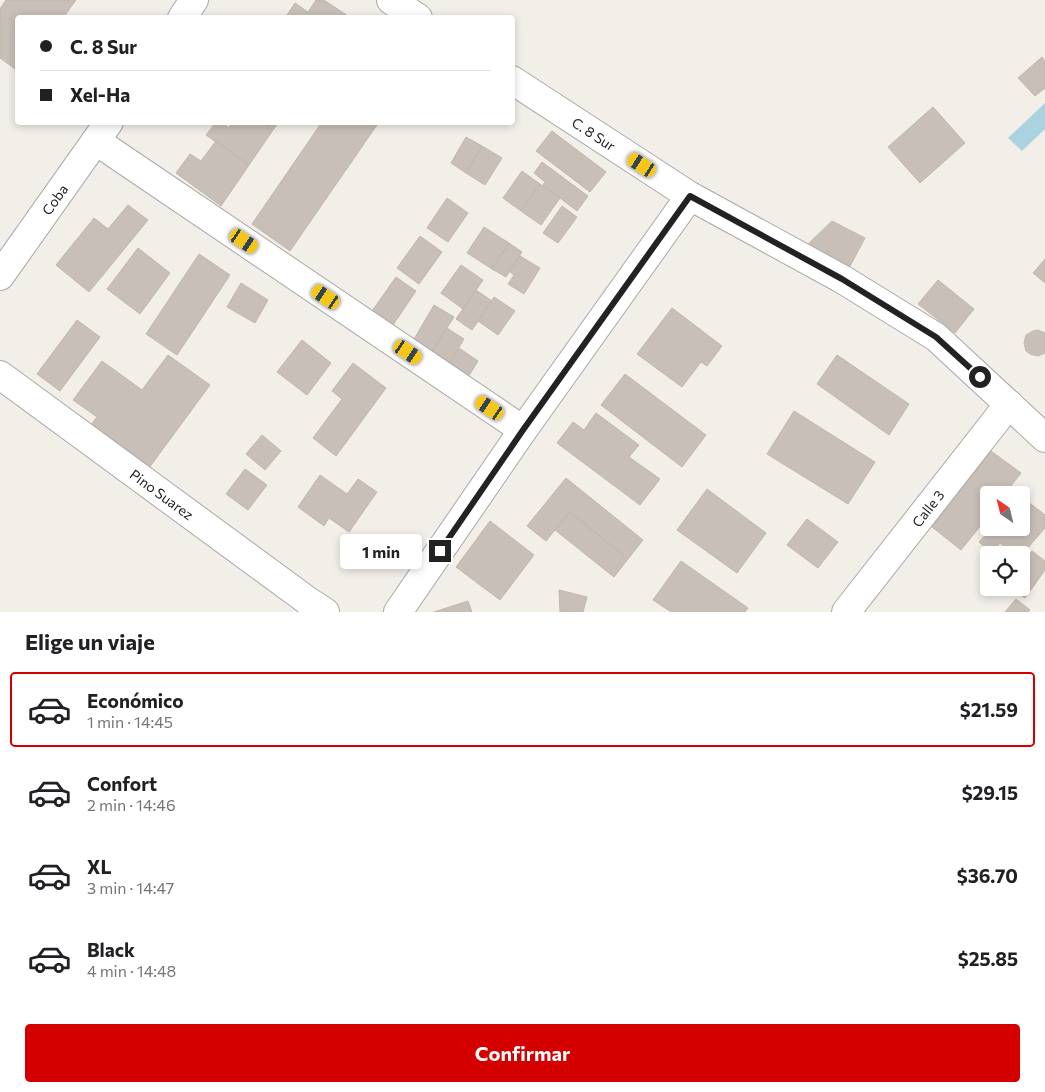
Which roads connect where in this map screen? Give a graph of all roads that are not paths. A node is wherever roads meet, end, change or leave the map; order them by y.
1 (194, 0) edge
2 (391, 0) edge
3 (184, 15) edge
4 (414, 15) edge
5 (515, 82) edge
6 (103, 132) edge
7 (690, 196) junction
8 (0, 276) edge
9 (0, 375) edge
10 (1009, 404) junction
11 (523, 430) junction
12 (1045, 438) edge
13 (325, 612) edge
14 (398, 612) edge
15 (846, 612) edge

1 - 3 street
2 - 4 street
5 - 7 street, C. 8 Sur
6 - 8 street, Coba
6 - 11 street
7 - 10 street, C. 8 Sur
7 - 11 street
9 - 13 street, Pino Suarez
10 - 12 street, C. 8 Sur
10 - 15 street, Calle 3
11 - 14 street

